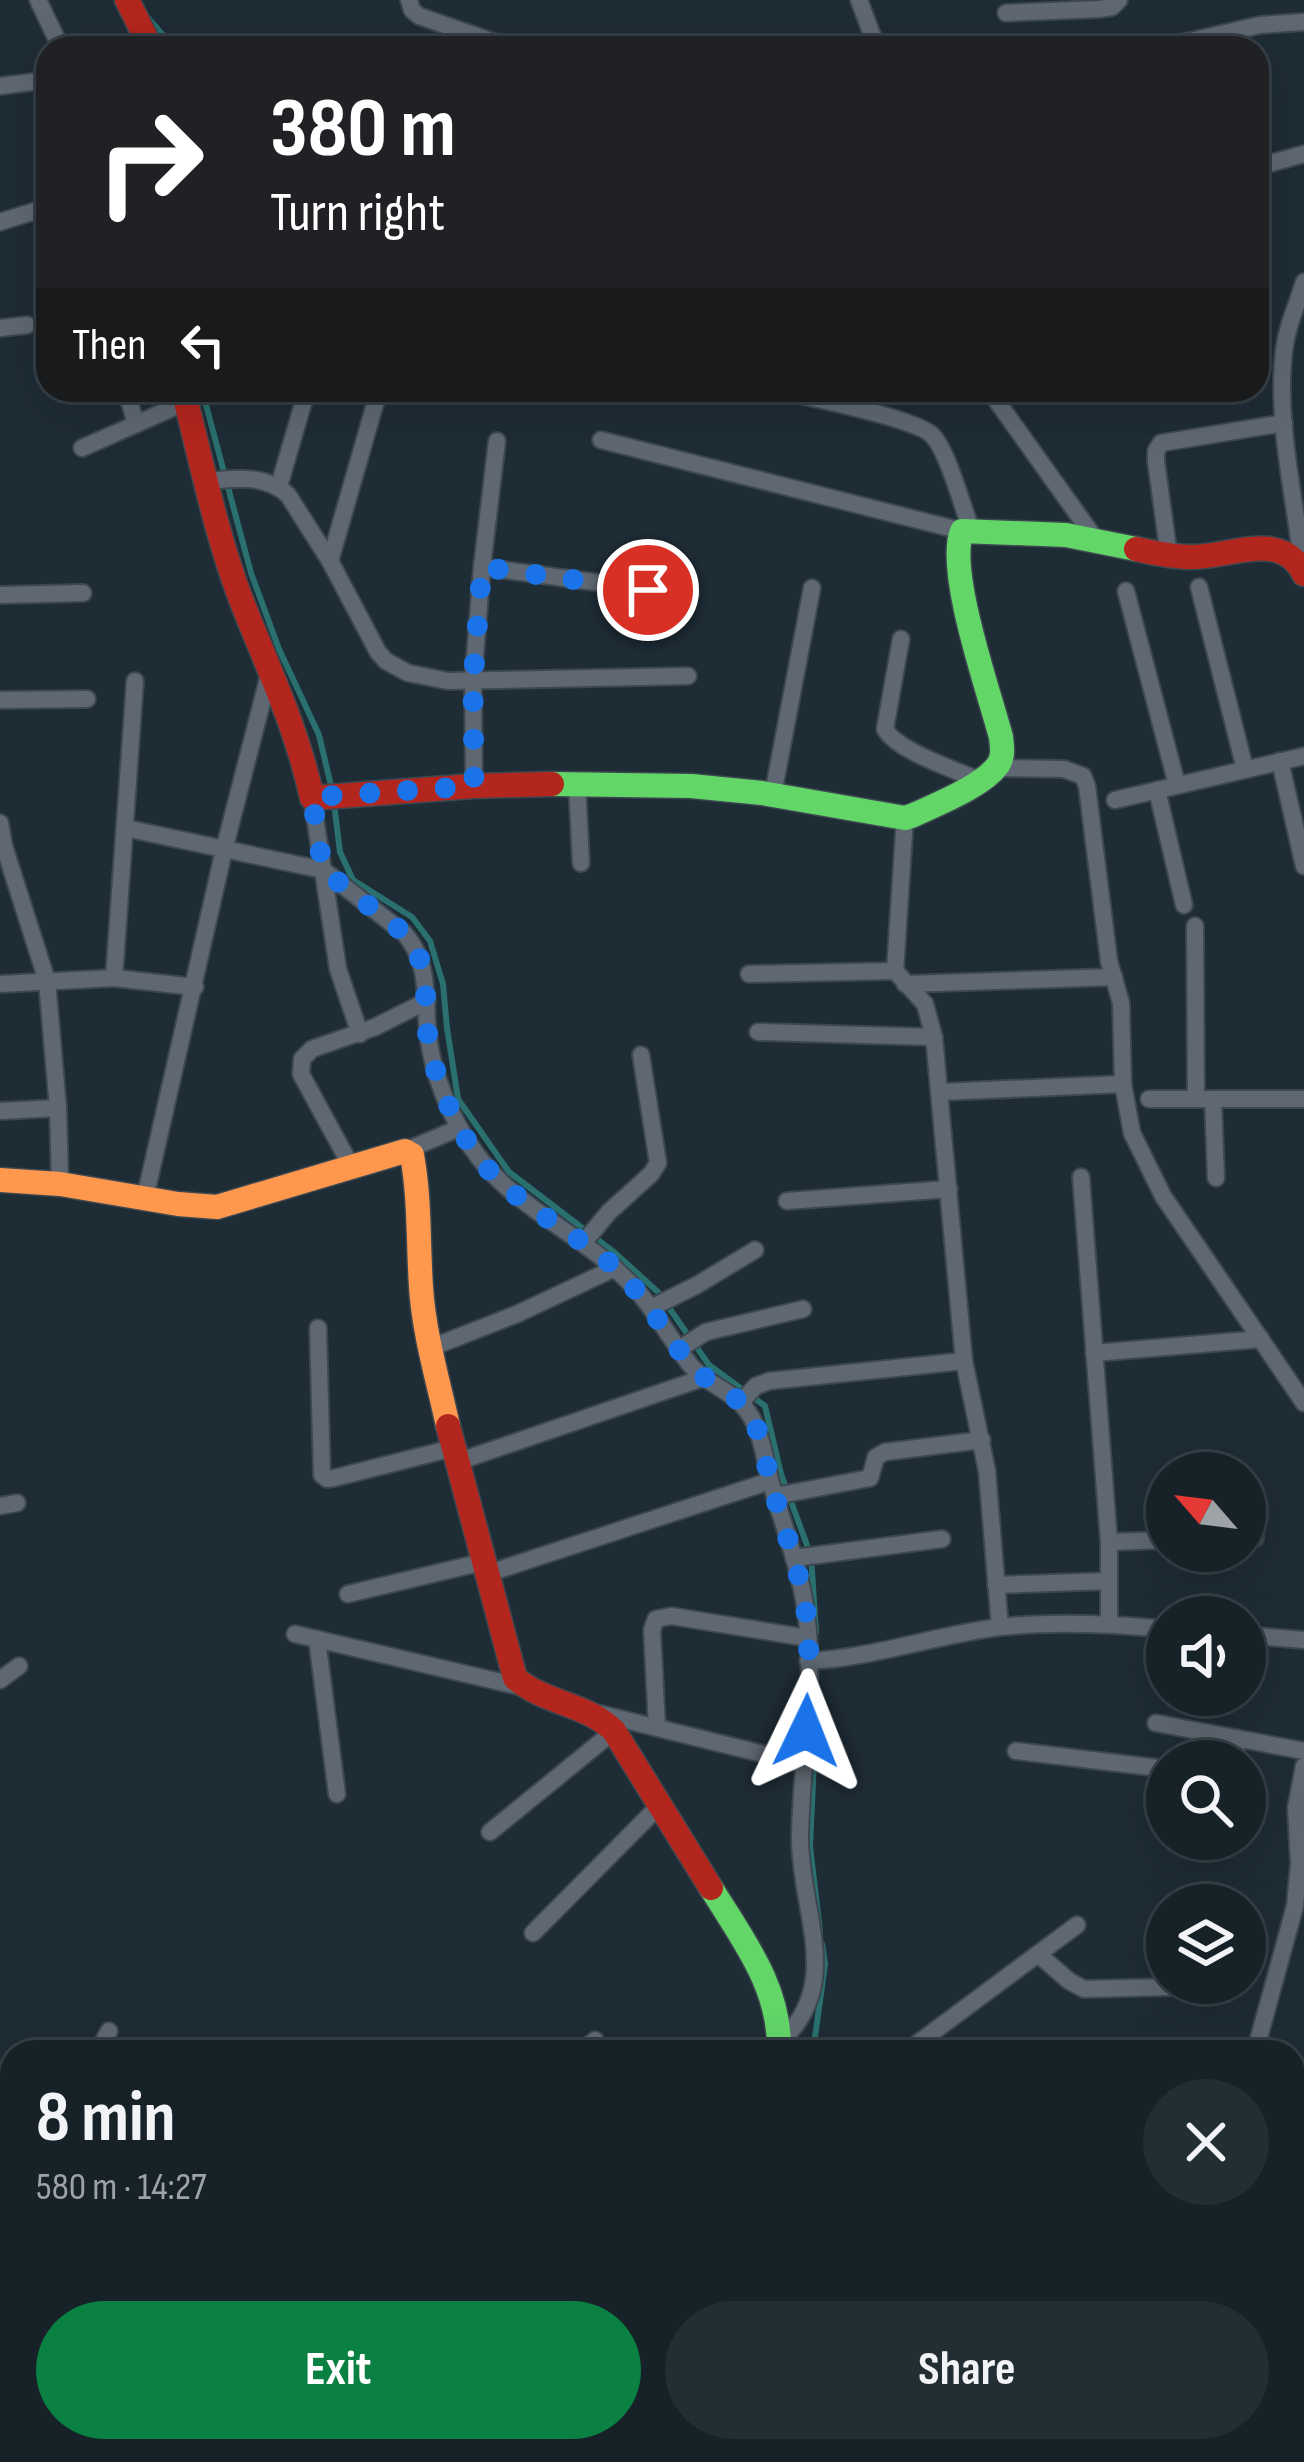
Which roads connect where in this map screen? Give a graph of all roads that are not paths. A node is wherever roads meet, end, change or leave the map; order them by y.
1 (38, 0) edge
2 (127, 0) edge
3 (409, 0) edge
4 (859, 0) edge
5 (1119, 0) edge
6 (1006, 13) dead end
7 (1304, 22) edge
8 (55, 36) edge
9 (145, 36) edge
10 (467, 36) edge
11 (872, 36) edge
12 (1215, 36) edge
13 (36, 82) edge
14 (0, 86) edge
15 (1304, 154) edge
16 (1269, 163) edge
17 (36, 211) edge
18 (0, 222) edge
19 (1304, 282) edge
20 (1300, 306) edge
21 (27, 325) dead end
22 (0, 328) edge
23 (130, 402) edge
24 (174, 402) edge
25 (188, 402) edge
26 (304, 402) edge
27 (376, 402) edge
28 (826, 402) edge
29 (998, 402) edge
30 (1284, 423) junction
31 (136, 424) junction
32 (602, 440) dead end
33 (497, 441) dead end
34 (82, 448) dead end
35 (220, 480) junction
36 (279, 486) junction
37 (1300, 513) edge
38 (967, 531) junction
39 (1096, 540) junction
40 (1169, 556) junction
41 (330, 561) junction
42 (482, 567) junction
43 (1304, 571) edge
44 (1199, 587) dead end
45 (812, 588) dead end
46 (1126, 591) dead end
47 (83, 593) dead end
48 (0, 595) edge
49 (690, 595) dead end
50 (901, 639) dead end
51 (270, 671) junction
52 (688, 676) dead end
53 (135, 681) dead end
54 (473, 681) junction
55 (87, 699) dead end
56 (0, 700) edge
57 (1304, 756) edge
58 (1280, 761) junction
59 (1244, 770) junction
60 (987, 774) junction
61 (577, 784) junction
62 (1177, 785) junction
63 (474, 786) junction
64 (1157, 790) junction
65 (772, 794) junction
66 (325, 796) junction
67 (1115, 800) dead end
68 (905, 818) junction
69 (0, 823) edge
70 (124, 828) junction
71 (2, 847) edge
72 (224, 850) junction
73 (580, 863) dead end
74 (1304, 866) edge
75 (323, 870) junction
76 (1184, 905) dead end
77 (1195, 926) dead end
78 (749, 974) dead end
79 (900, 977) junction
80 (1114, 977) junction
81 (114, 979) junction
82 (47, 982) junction
83 (0, 984) edge
84 (195, 986) junction
85 (427, 1001) junction
86 (758, 1032) dead end
87 (360, 1034) junction
88 (934, 1036) junction
89 (641, 1055) dead end
90 (1123, 1084) junction
91 (940, 1092) junction
92 (1149, 1099) dead end
93 (1204, 1099) junction
94 (1304, 1099) edge
95 (58, 1108) junction
96 (0, 1111) edge
97 (459, 1128) junction
98 (405, 1151) junction
99 (351, 1166) junction
100 (1081, 1177) dead end
101 (1216, 1178) dead end
102 (0, 1180) edge
103 (60, 1184) junction
104 (949, 1189) junction
105 (145, 1198) junction
106 (787, 1201) dead end
107 (588, 1235) junction
108 (755, 1250) dead end
109 (615, 1268) junction
110 (661, 1304) junction
111 (803, 1309) dead end
112 (318, 1328) dead end
113 (1261, 1339) junction
114 (687, 1343) junction
115 (430, 1348) junction
116 (1094, 1353) junction
117 (964, 1361) junction
118 (703, 1378) junction
119 (745, 1397) junction
120 (1304, 1403) edge
121 (982, 1440) junction
122 (455, 1455) junction
123 (780, 1491) junction
124 (942, 1539) dead end
125 (1146, 1541) edge
126 (1109, 1542) junction
127 (804, 1557) junction
128 (485, 1568) junction
129 (1109, 1582) junction
130 (996, 1585) junction
131 (348, 1594) dead end
132 (1109, 1624) junction
133 (1000, 1627) junction
134 (1146, 1627) edge
135 (295, 1634) dead end
136 (1266, 1637) edge
137 (808, 1638) junction
138 (317, 1640) junction
139 (1304, 1640) edge
140 (816, 1661) junction
141 (19, 1666) dead end
142 (0, 1681) edge
143 (523, 1687) junction
144 (605, 1722) junction
145 (1156, 1724) dead end
146 (657, 1727) junction
147 (1238, 1738) joint
148 (1016, 1751) dead end
149 (1304, 1751) edge
150 (804, 1764) junction
151 (1146, 1766) edge
152 (1304, 1766) edge
153 (338, 1794) dead end
154 (659, 1806) junction
155 (490, 1832) dead end
156 (1077, 1925) dead end
157 (533, 1933) dead end
158 (1038, 1954) junction
159 (1146, 1988) edge
160 (109, 2031) dead end
161 (104, 2040) edge
162 (779, 2040) edge
163 (786, 2040) edge
164 (922, 2040) edge
165 (1258, 2040) edge

1 - 8 street
2 - 9 street
3 - 10 street
4 - 11 street
5 - 6 street
7 - 12 street
13 - 14 street
15 - 16 street
17 - 18 street
19 - 20 street
20 - 30 street
21 - 22 street
23 - 31 street
24 - 31 street
25 - 35 street
26 - 36 street
27 - 41 street
28 - 38 street
29 - 39 street
30 - 37 street
30 - 40 street
31 - 34 street
32 - 38 street
33 - 42 street
35 - 36 street
35 - 51 street
36 - 41 street
37 - 43 street
38 - 39 street
38 - 60 street
39 - 40 street
40 - 43 street
41 - 54 street
42 - 49 street
42 - 54 street
44 - 59 street
45 - 65 street
46 - 62 street
47 - 48 street
50 - 60 street
51 - 66 street
51 - 72 street
52 - 54 street
53 - 70 street
54 - 63 street
55 - 56 street
57 - 58 street
58 - 59 street
58 - 74 street
59 - 62 street
60 - 68 street
60 - 80 street
61 - 63 street
61 - 65 street
61 - 73 street
62 - 64 street
63 - 66 street
64 - 67 street
64 - 76 street
65 - 68 street
66 - 75 street
68 - 79 street
69 - 71 street
70 - 72 street
70 - 81 street
71 - 82 street
72 - 75 street
72 - 84 street
75 - 85 street
75 - 87 street
77 - 93 street
78 - 79 street
79 - 80 street
79 - 88 street
80 - 90 street
81 - 82 street
81 - 84 street
82 - 83 street
82 - 95 street
84 - 105 street
85 - 87 street
85 - 97 street
86 - 88 street
87 - 99 street
88 - 91 street
89 - 107 street
90 - 91 street
90 - 113 street
91 - 104 street
92 - 93 street
93 - 94 street
93 - 101 street
95 - 96 street
95 - 103 street
97 - 98 street
97 - 107 street
98 - 99 street
98 - 115 street
99 - 105 street
100 - 116 street
102 - 103 street
103 - 105 street
104 - 106 street
104 - 117 street
107 - 109 street
108 - 110 street
109 - 110 street
109 - 115 street
110 - 114 street
111 - 114 street
112 - 122 street
113 - 116 street
113 - 120 street
114 - 118 street
115 - 122 street
116 - 126 street
117 - 119 street
117 - 121 street
118 - 119 street
118 - 122 street
119 - 123 street
121 - 123 street
121 - 130 street
122 - 128 street
123 - 127 street
123 - 128 street
124 - 127 street
125 - 126 street
126 - 129 street
127 - 137 street
128 - 131 street
128 - 143 street
129 - 130 street
129 - 132 street
130 - 133 street
132 - 133 street
132 - 134 street
133 - 140 street
135 - 138 street
136 - 139 street
137 - 140 street
137 - 146 street
138 - 143 street
138 - 153 street
140 - 150 street
141 - 142 street
143 - 144 street
144 - 146 street
144 - 154 street
144 - 155 street
145 - 147 street
146 - 150 street
147 - 149 street
148 - 151 street
150 - 163 street
152 - 165 street
154 - 157 street
154 - 162 street
156 - 158 street
158 - 159 street
158 - 164 street
160 - 161 street

